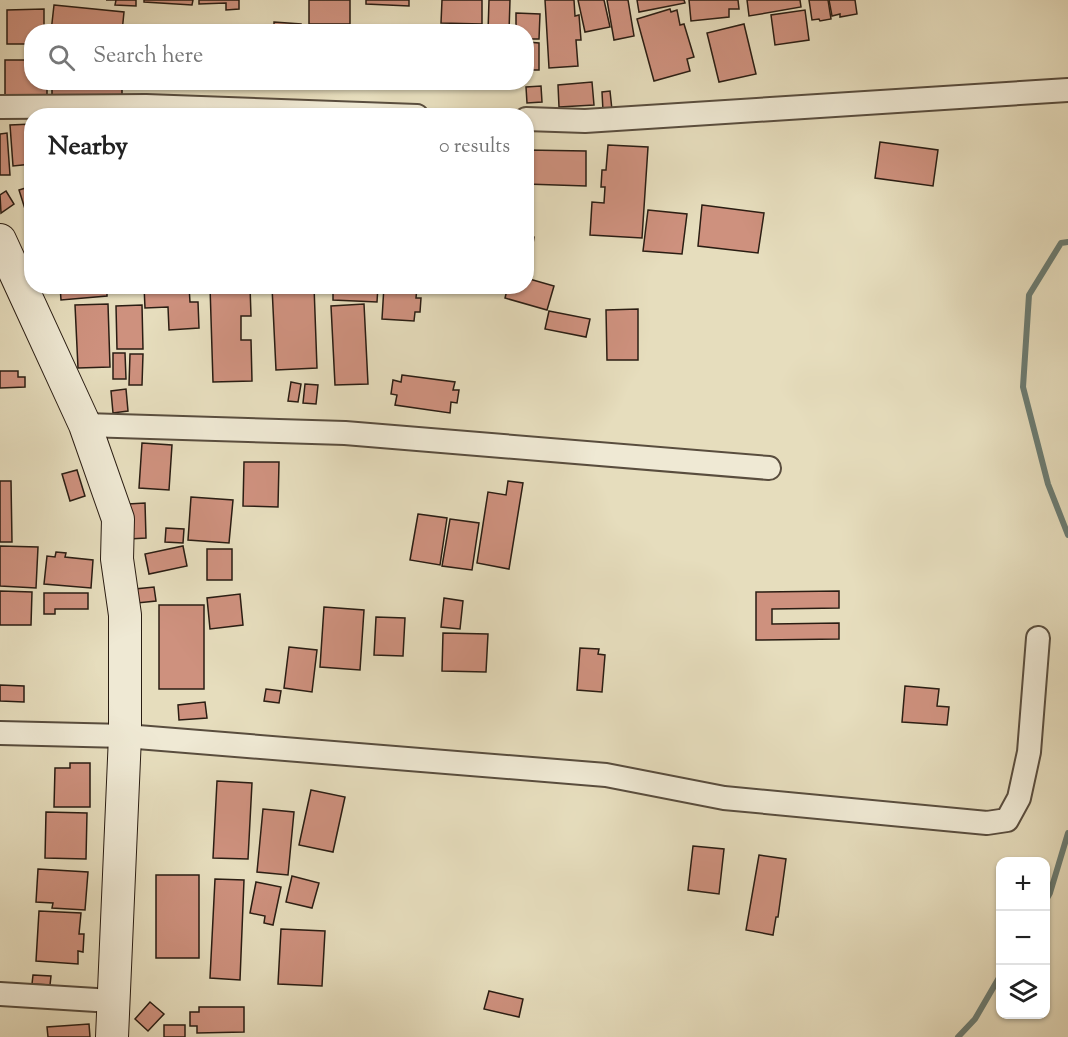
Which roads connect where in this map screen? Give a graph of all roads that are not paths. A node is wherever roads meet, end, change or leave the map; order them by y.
1 (1068, 90) edge
2 (0, 107) edge
3 (200, 108) edge
4 (534, 119) edge
5 (0, 240) edge
6 (24, 292) edge
7 (25, 294) edge
8 (85, 425) junction
9 (769, 468) dead end
10 (1038, 638) dead end
11 (0, 733) edge
12 (125, 736) junction
13 (0, 994) edge
14 (112, 1001) junction
15 (112, 1037) edge

1 - 4 street
2 - 3 street
5 - 6 street
7 - 8 street
8 - 9 street
8 - 12 street
10 - 12 street
11 - 12 street
12 - 14 street
13 - 14 street
14 - 15 street

